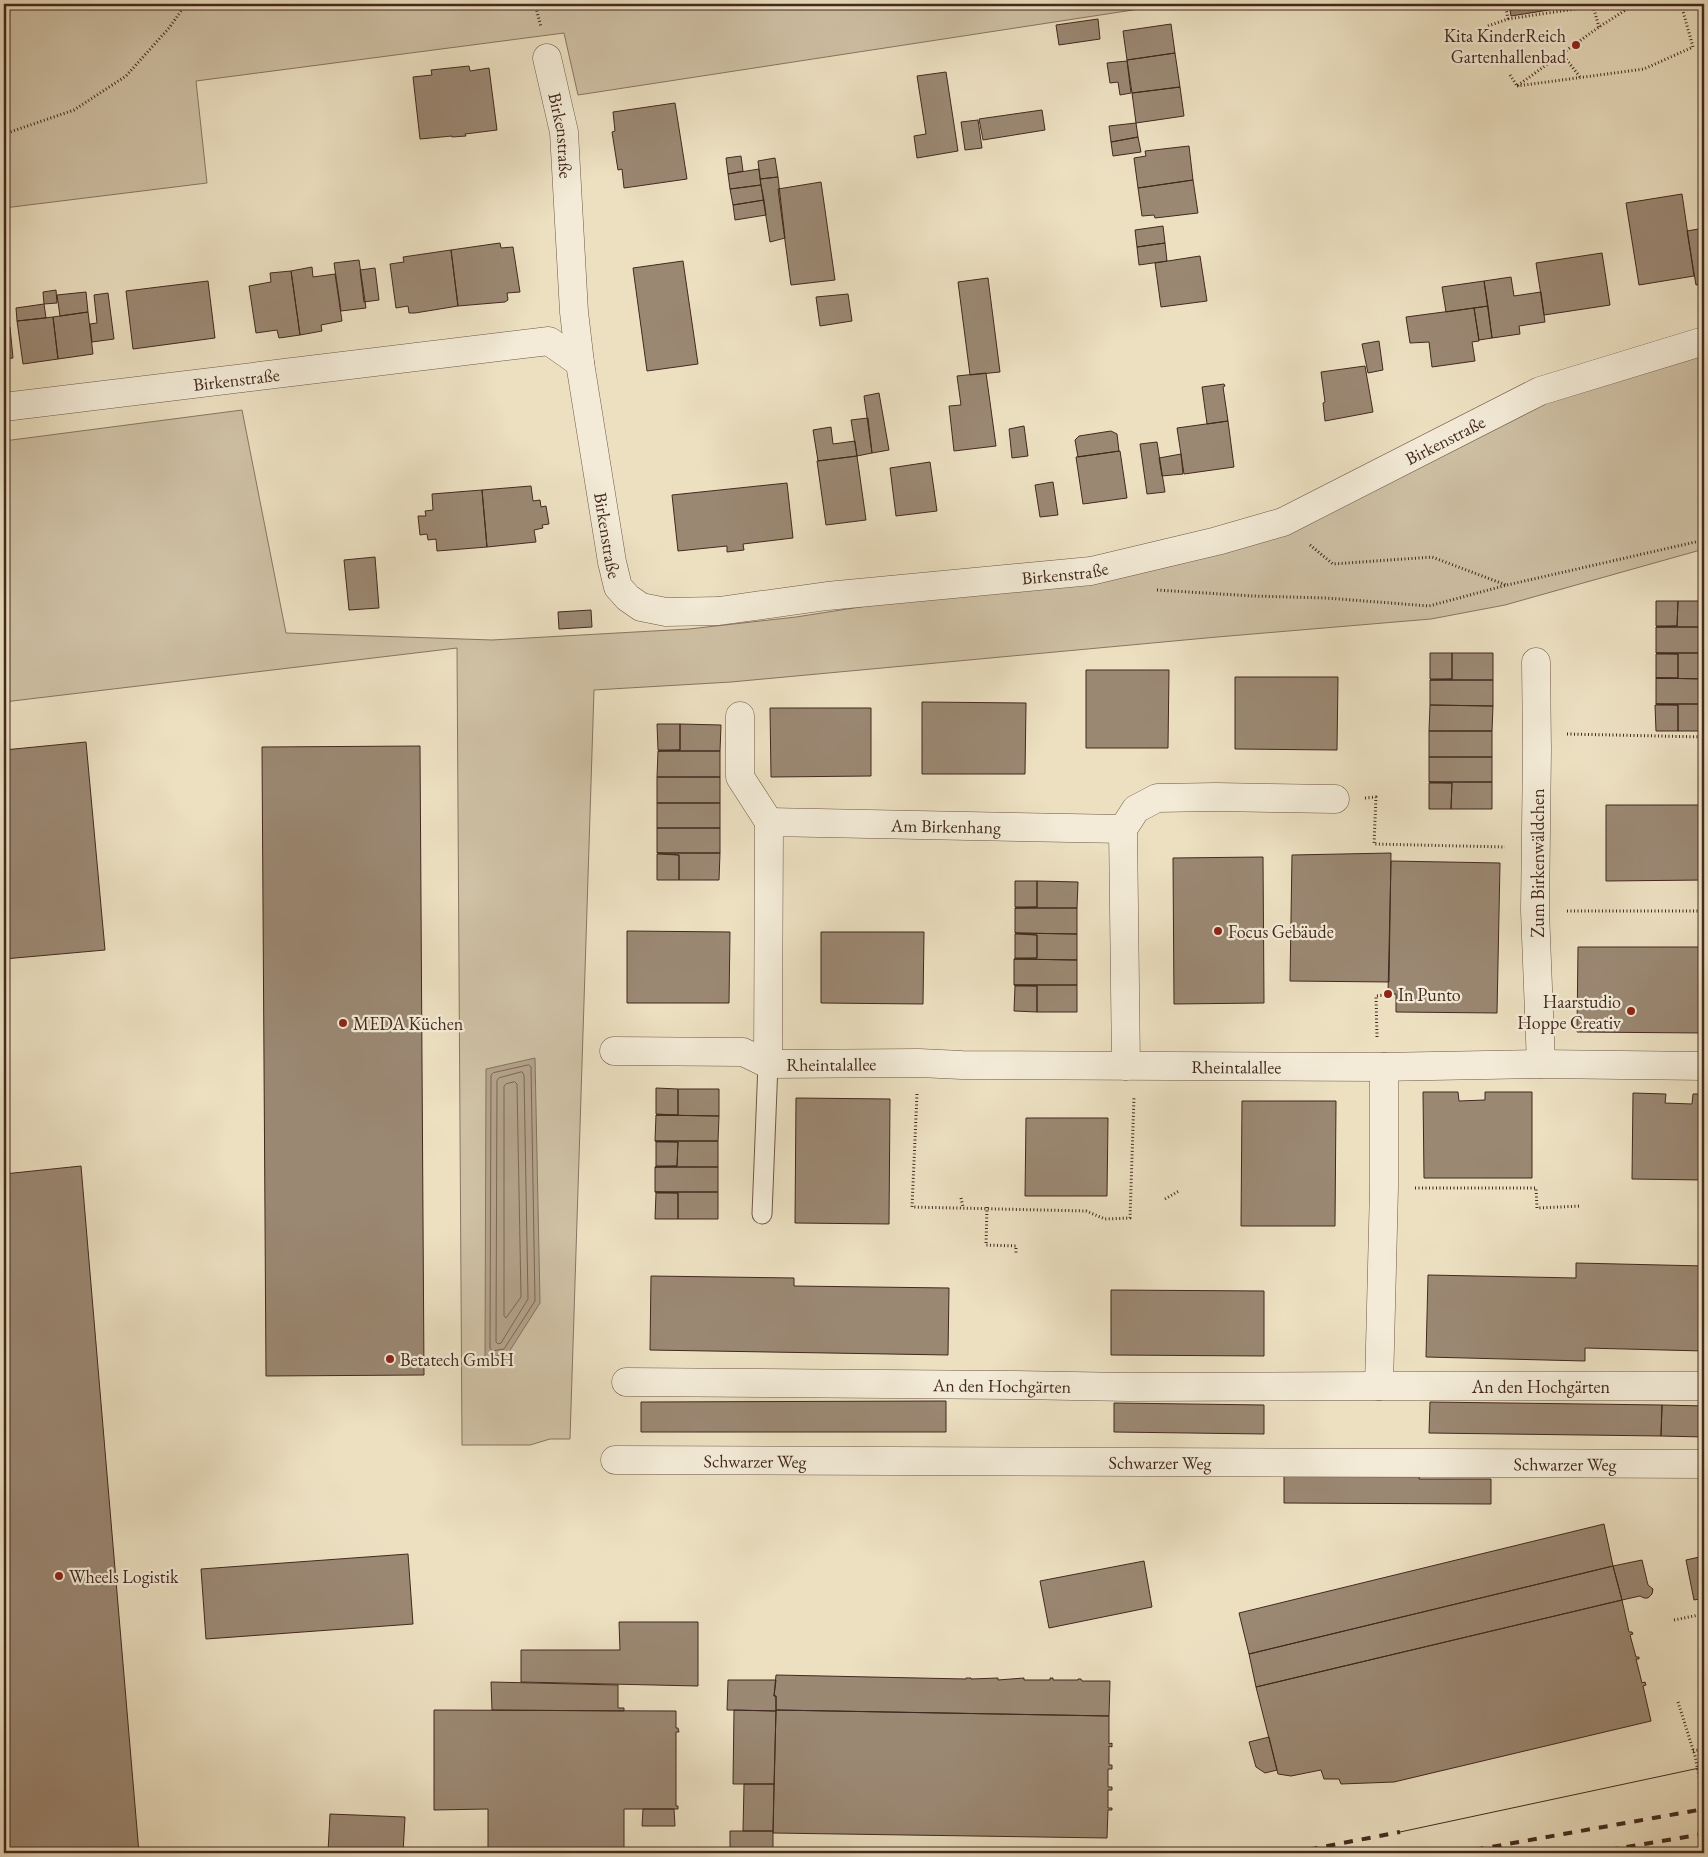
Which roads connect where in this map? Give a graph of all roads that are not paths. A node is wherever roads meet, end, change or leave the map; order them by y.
1 (547, 58) dead end
2 (1704, 341) edge
3 (580, 363) junction
4 (4, 407) edge
5 (1536, 662) dead end
6 (740, 716) dead end
7 (1335, 799) road end
8 (768, 822) junction
9 (1124, 828) junction
10 (614, 1051) dead end
11 (768, 1064) junction
12 (1542, 1064) junction
13 (1126, 1066) junction
14 (1704, 1066) edge
15 (1381, 1067) junction
16 (762, 1214) dead end
17 (626, 1382) dead end
18 (1379, 1386) junction
19 (1704, 1386) edge
20 (615, 1460) dead end
21 (1704, 1464) edge

1 - 3 street, Birkenstraße
2 - 3 street, Birkenstraße
3 - 4 street, Birkenstraße
5 - 12 street, Zum Birkenwäldchen
6 - 8 street
7 - 9 street
8 - 9 street, Am Birkenhang
8 - 11 street
9 - 13 street
10 - 11 street, Rheintalallee
11 - 13 street, Rheintalallee
11 - 16 lane, Rheintalallee
12 - 14 street, Rheintalallee
12 - 15 street, Rheintalallee
13 - 15 street, Rheintalallee
15 - 18 street
17 - 18 street, An den Hochgärten
18 - 19 street, An den Hochgärten
20 - 21 street, Schwarzer Weg

